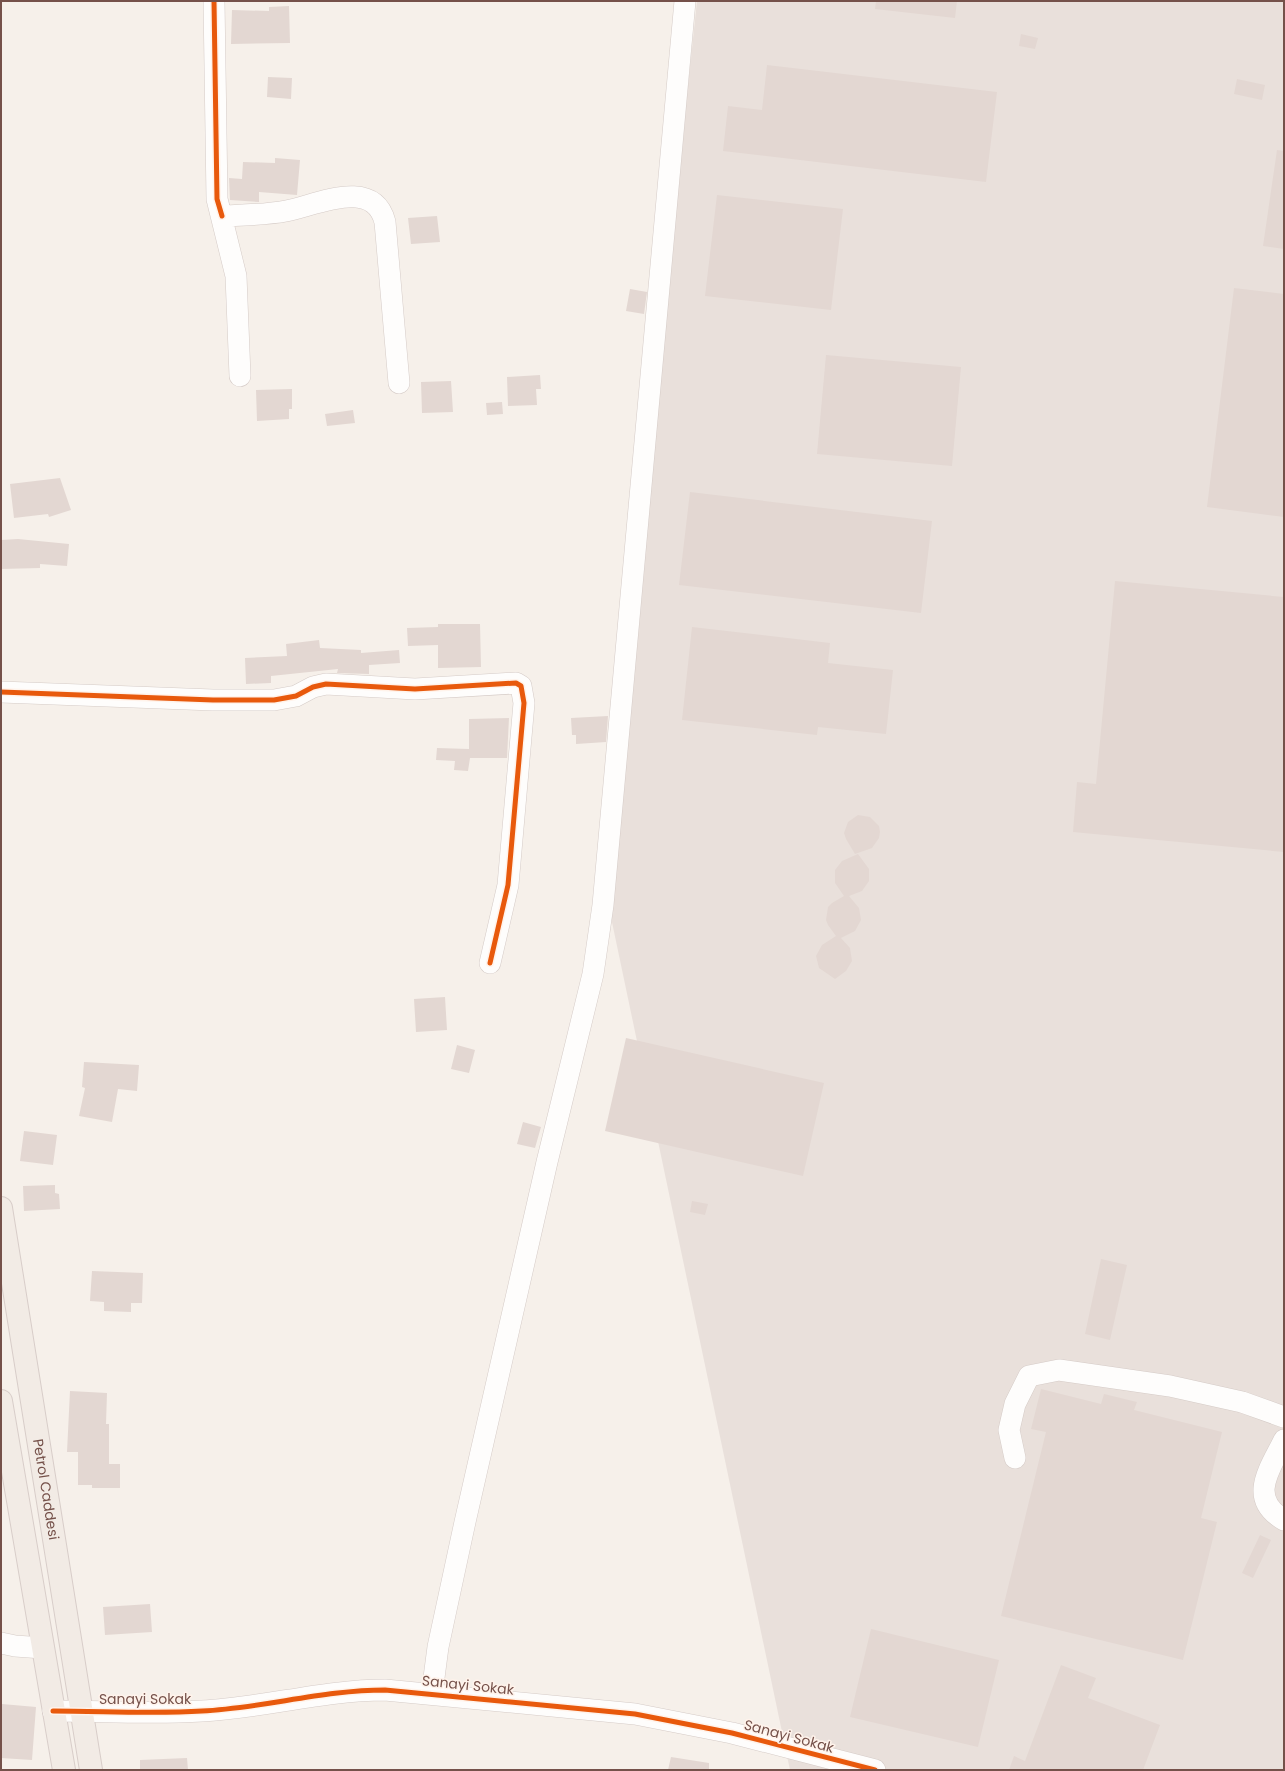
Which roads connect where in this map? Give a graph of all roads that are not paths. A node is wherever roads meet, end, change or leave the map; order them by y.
1 (214, 1) edge
2 (685, 1) edge
3 (222, 216) junction
4 (240, 376) dead end
5 (399, 383) dead end
6 (1, 692) edge
7 (490, 963) dead end
8 (1, 1208) edge
9 (1, 1400) edge
10 (1284, 1417) edge
11 (1284, 1440) edge
12 (1016, 1458) dead end
13 (1284, 1520) edge
14 (1, 1643) edge
15 (43, 1648) junction
16 (432, 1693) junction
17 (54, 1710) junction
18 (81, 1711) junction
19 (826, 1764) edge
20 (64, 1770) edge
21 (91, 1770) edge
22 (875, 1770) edge

1 - 3 street
2 - 16 street
3 - 4 street
3 - 5 street
6 - 7 street
8 - 18 main road, Petrol Caddesi
9 - 15 main road, Petrol Caddesi
10 - 12 street
11 - 13 street
14 - 15 street
15 - 17 main road, Petrol Caddesi
16 - 18 street, Sanayi Sokak
16 - 19 street, Sanayi Sokak
17 - 18 street, Sanayi Sokak
17 - 20 main road, Petrol Caddesi
18 - 21 main road, Petrol Caddesi
19 - 22 street, Sanayi Sokak

